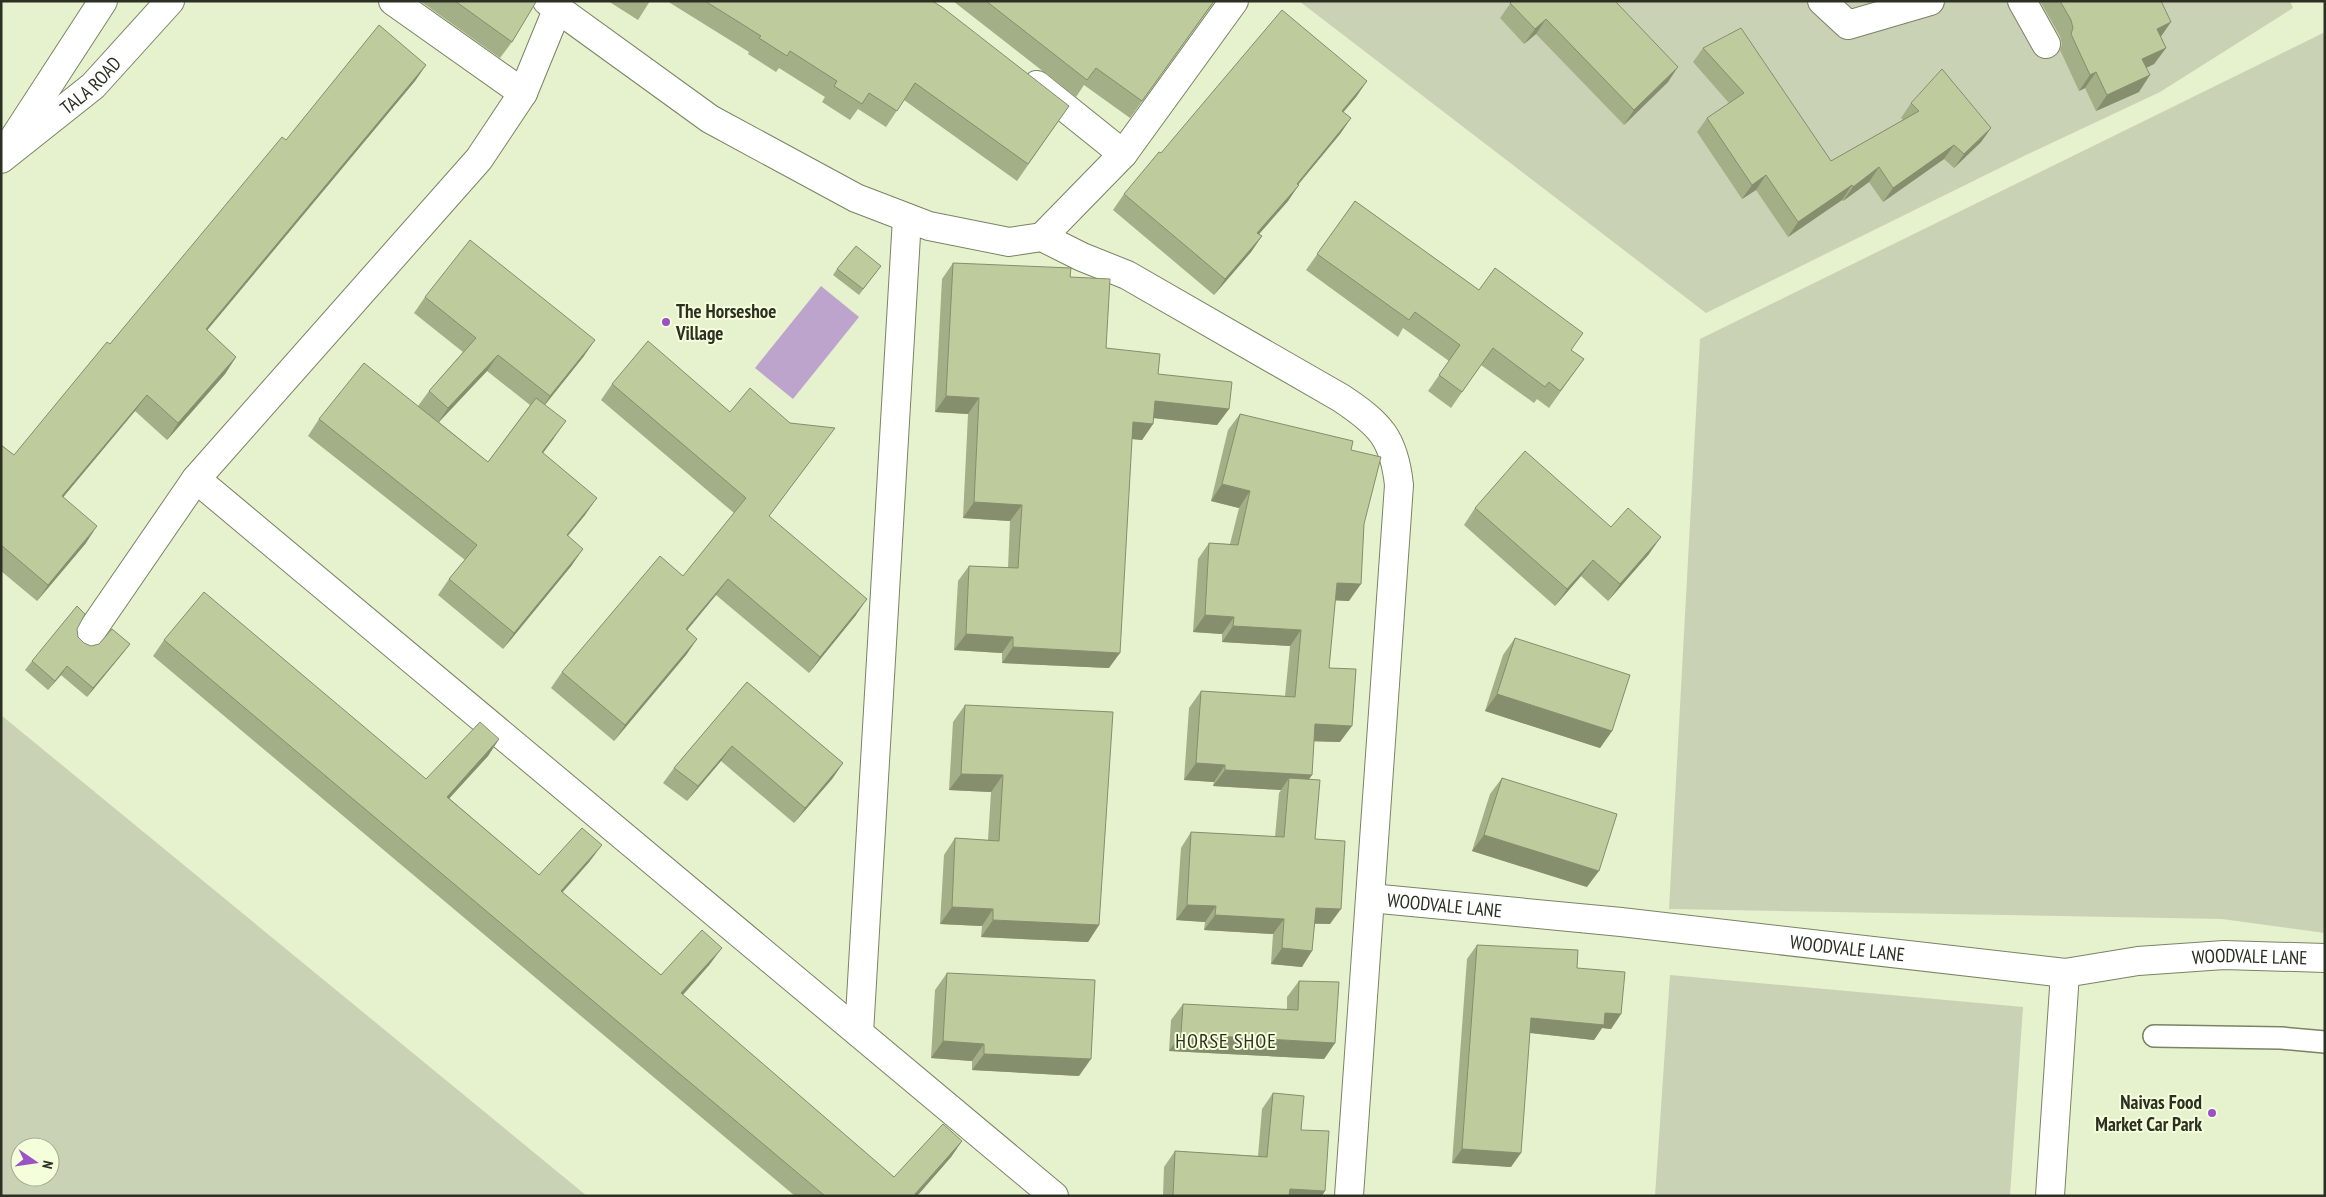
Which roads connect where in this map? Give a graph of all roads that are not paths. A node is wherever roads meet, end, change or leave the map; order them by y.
1 (103, 1) edge
2 (170, 1) edge
3 (392, 1) edge
4 (1234, 1) edge
5 (1822, 1) edge
6 (1930, 1) edge
7 (2022, 1) edge
8 (552, 5) edge
9 (2046, 44) dead end
10 (1021, 73) edge
11 (523, 94) junction
12 (1123, 154) junction
13 (1, 158) edge
14 (907, 218) junction
15 (1042, 237) junction
16 (196, 479) junction
17 (86, 639) dead end
18 (1370, 898) junction
19 (2325, 958) edge
20 (2065, 973) junction
21 (859, 1033) junction
22 (2154, 1036) dead end
23 (2325, 1042) edge
24 (1054, 1196) edge
25 (1349, 1196) edge
26 (2050, 1196) edge

1 - 13 street, TALA ROAD
2 - 13 street, TALA ROAD
3 - 11 street
4 - 12 street
5 - 6 street
7 - 9 street
8 - 11 street
8 - 14 street
10 - 12 street
11 - 16 street
12 - 15 street
14 - 15 street
14 - 21 street
15 - 18 street
16 - 17 street
16 - 21 street
18 - 20 street, WOODVALE LANE
18 - 25 street
19 - 20 street, WOODVALE LANE
20 - 26 street
21 - 24 street
22 - 23 lane

